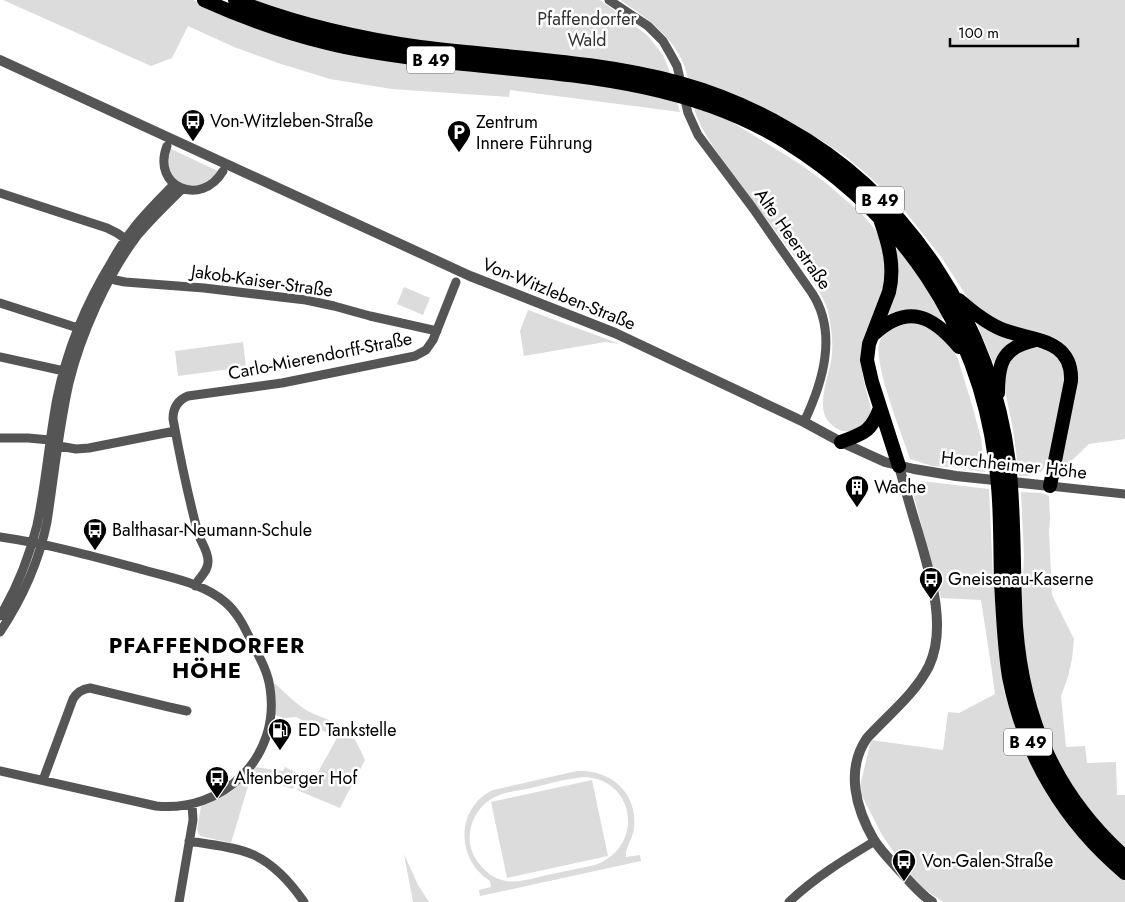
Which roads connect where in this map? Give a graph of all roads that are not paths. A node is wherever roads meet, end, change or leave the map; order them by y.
1 (204, 0) edge
2 (235, 0) edge
3 (609, 0) edge
4 (0, 60) edge
5 (168, 146) dead end
6 (223, 171) dead end
7 (174, 184) junction
8 (182, 189) junction
9 (0, 193) edge
10 (879, 217) junction
11 (128, 241) junction
12 (107, 276) junction
13 (456, 282) dead end
14 (953, 295) junction
15 (0, 303) edge
16 (81, 330) junction
17 (437, 331) junction
18 (874, 334) junction
19 (1036, 340) junction
20 (0, 357) edge
21 (969, 358) junction
22 (64, 371) junction
23 (998, 406) junction
24 (880, 408) junction
25 (804, 422) junction
26 (56, 430) junction
27 (175, 431) junction
28 (0, 438) edge
29 (50, 440) junction
30 (841, 442) junction
31 (55, 451) junction
32 (899, 466) junction
33 (1050, 486) junction
34 (1125, 494) edge
35 (0, 537) edge
36 (37, 543) junction
37 (195, 586) junction
38 (0, 616) edge
39 (0, 632) edge
40 (187, 711) dead end
41 (0, 771) edge
42 (43, 780) junction
43 (192, 804) junction
44 (190, 841) junction
45 (875, 841) junction
46 (1125, 857) edge
47 (1125, 873) edge
48 (179, 902) edge
49 (304, 902) edge
50 (789, 902) edge
51 (932, 902) edge

1 - 10 highway, B 49
2 - 14 highway, B 49
3 - 25 street, Alte Heerstraße
4 - 25 street, Von-Witzleben-Straße
5 - 7 street
6 - 8 street
7 - 8 street
7 - 11 street
8 - 11 street
9 - 11 street
10 - 18 highway
10 - 21 highway, B 49
11 - 12 street
12 - 16 street
12 - 17 street, Jakob-Kaiser-Straße
13 - 17 street, Carlo-Mierendorff-Straße
14 - 19 highway
14 - 23 highway, B 49
15 - 16 street
16 - 22 street
16 - 26 street
17 - 27 street, Carlo-Mierendorff-Straße
18 - 21 highway
18 - 24 highway
19 - 23 highway
19 - 33 highway
20 - 22 street
21 - 47 highway, B 49
22 - 26 street
23 - 46 highway, B 49
24 - 30 highway
24 - 32 highway
25 - 30 street
26 - 29 street
26 - 31 street
27 - 31 street
27 - 37 street, Carlo-Mierendorff-Straße
28 - 29 street
29 - 31 street
30 - 32 street
31 - 36 street
32 - 33 street, Horchheimer Höhe
32 - 45 street
33 - 34 street, Horchheimer Höhe
35 - 36 street
36 - 37 street
36 - 38 street
36 - 39 street
37 - 43 street
40 - 42 street
41 - 42 street
42 - 43 street
43 - 44 street
44 - 48 street
44 - 49 street
45 - 50 street
45 - 51 street

